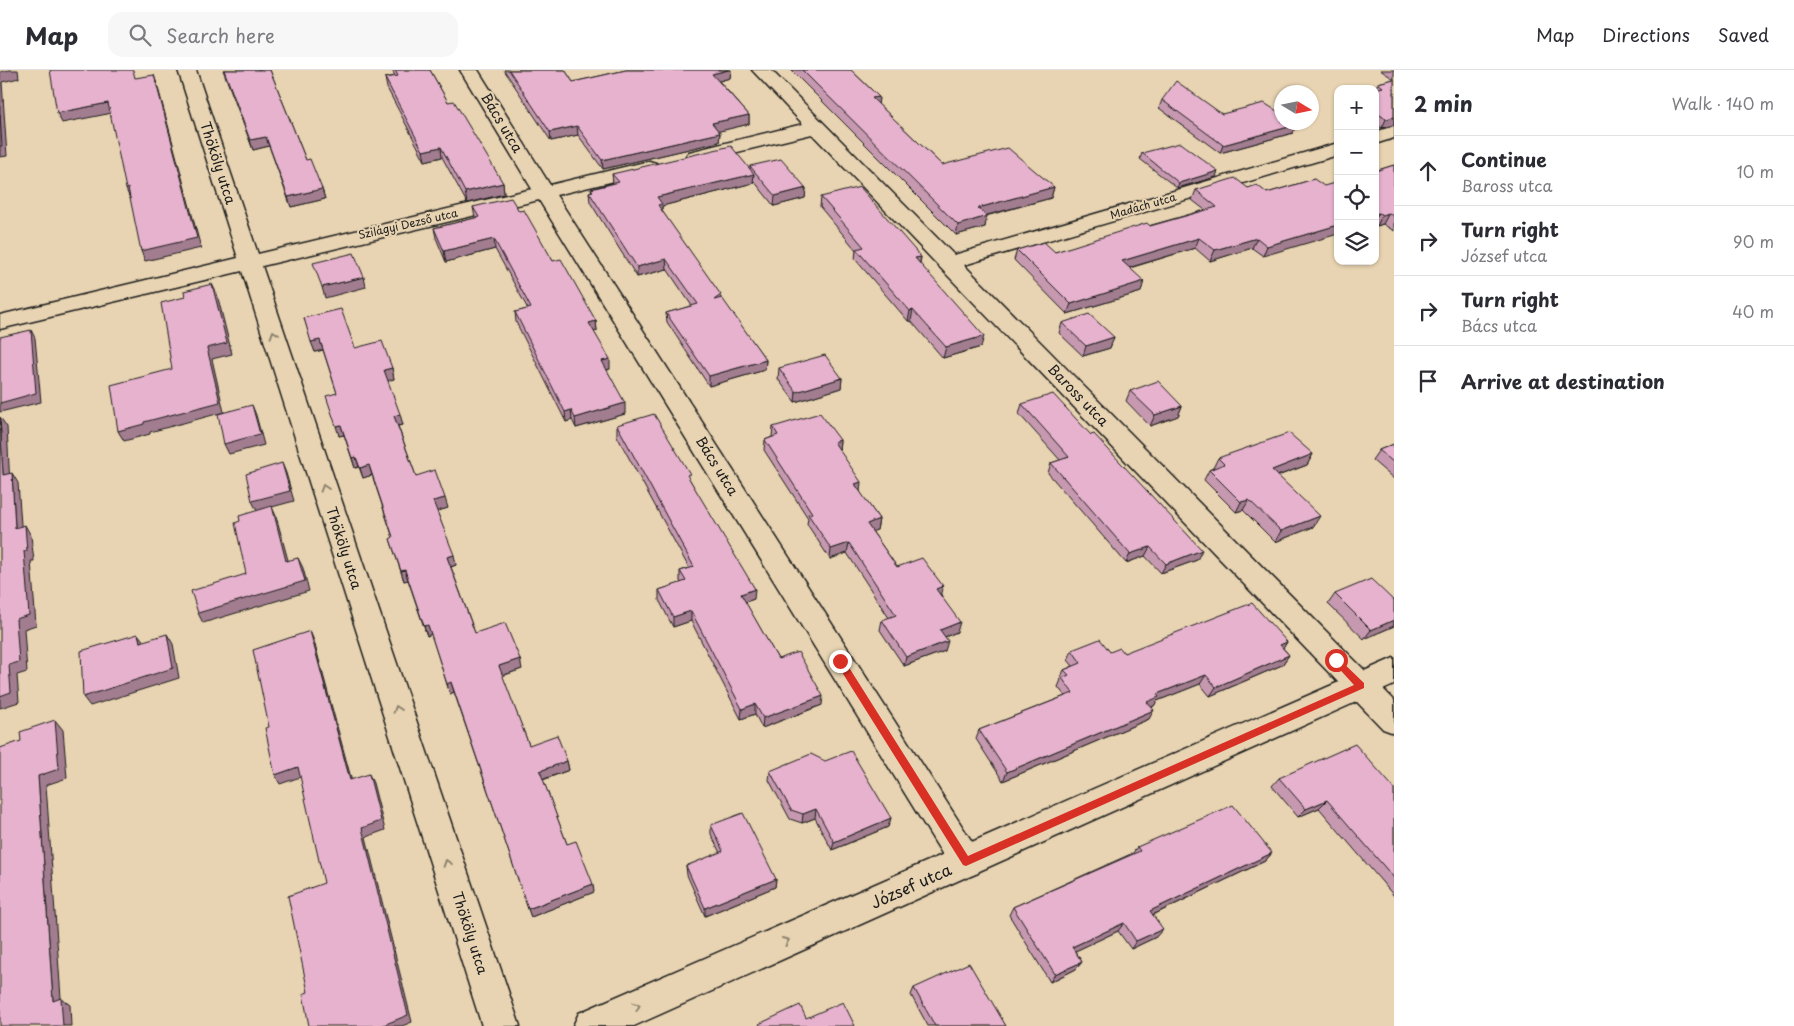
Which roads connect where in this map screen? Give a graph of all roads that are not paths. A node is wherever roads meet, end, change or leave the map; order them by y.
1 (187, 70) edge
2 (469, 70) edge
3 (761, 70) edge
4 (816, 127) junction
5 (1394, 132) edge
6 (1379, 137) edge
7 (1334, 150) edge
8 (544, 192) junction
9 (250, 262) junction
10 (949, 263) junction
11 (0, 322) edge
12 (1394, 671) edge
13 (1361, 686) junction
14 (1394, 720) edge
15 (966, 862) junction
16 (501, 1026) edge
17 (592, 1026) edge

1 - 9 street, Thököly utca
2 - 8 street, Bács utca
3 - 4 street, Baross utca
4 - 8 street, Szilágyi Dezső utca
4 - 10 street, Baross utca
5 - 6 street
7 - 10 street, Madách utca
8 - 9 street, Szilágyi Dezső utca
8 - 15 street, Bács utca
9 - 11 street, Szilágyi Dezső utca
16 -> 9 street, Thököly utca
10 - 13 street, Baross utca
12 - 13 street, József utca
13 - 14 street, Baross utca
13 - 15 street, József utca
17 -> 15 street, József utca

